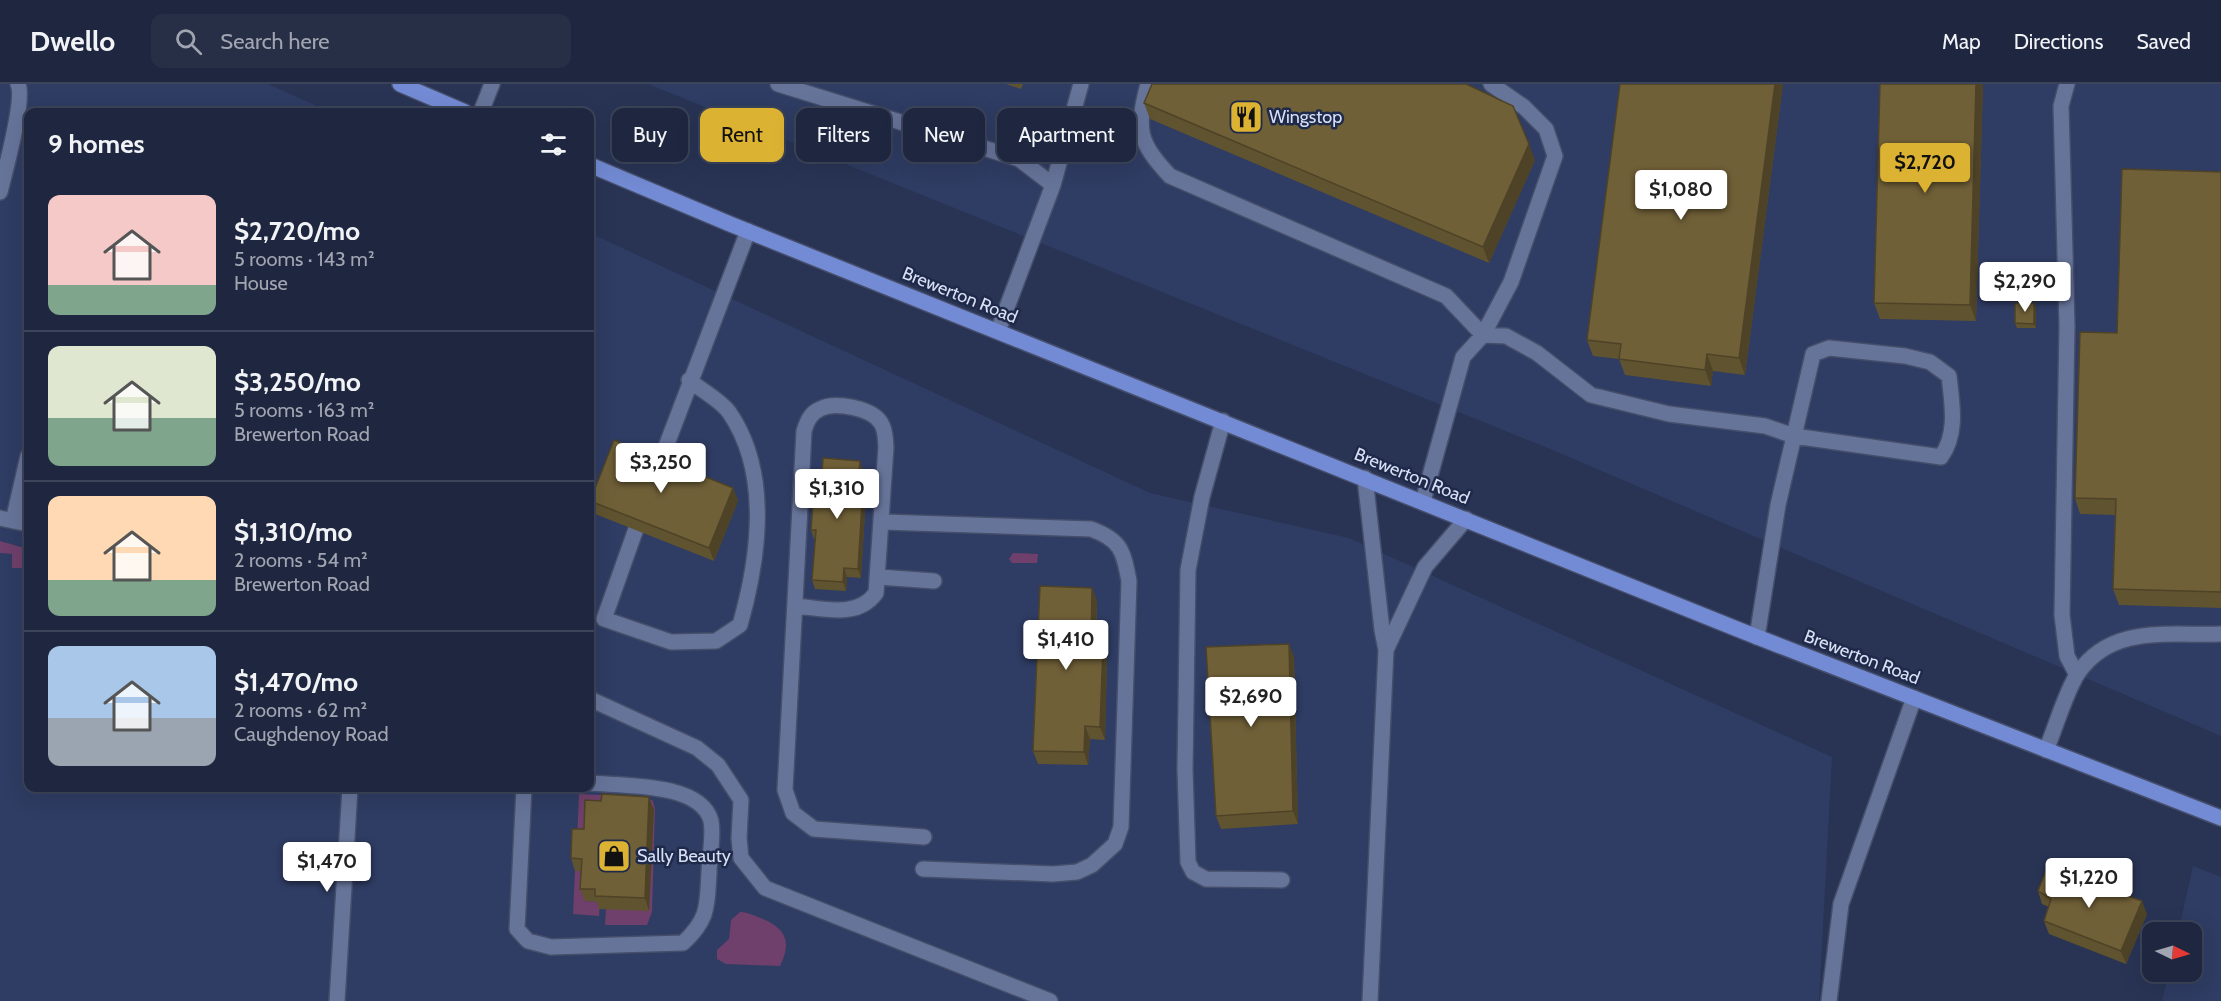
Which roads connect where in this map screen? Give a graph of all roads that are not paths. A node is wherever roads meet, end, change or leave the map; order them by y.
1 (18, 84) edge
2 (400, 84) edge
3 (492, 84) edge
4 (778, 84) edge
5 (1081, 84) edge
6 (1148, 84) edge
7 (1491, 84) edge
8 (2067, 84) edge
9 (456, 108) edge
10 (483, 108) edge
11 (594, 167) edge
12 (1053, 185) junction
13 (0, 192) edge
14 (748, 231) junction
15 (998, 331) junction
16 (1483, 335) junction
17 (689, 380) junction
18 (1223, 421) junction
19 (1794, 436) junction
20 (24, 475) edge
21 (1365, 478) junction
22 (1422, 501) junction
23 (1466, 519) junction
24 (14, 521) edge
25 (883, 522) junction
26 (879, 577) junction
27 (934, 580) dead end
28 (795, 606) junction
29 (2221, 634) edge
30 (1757, 637) junction
31 (1386, 650) junction
32 (2077, 675) junction
33 (1914, 698) junction
34 (594, 701) edge
35 (2046, 750) junction
36 (594, 783) edge
37 (350, 792) edge
38 (524, 792) edge
39 (2221, 818) edge
40 (924, 837) dead end
41 (923, 869) dead end
42 (1282, 880) dead end
43 (337, 1001) edge
44 (1050, 1001) edge
45 (1370, 1001) edge
46 (1828, 1001) edge

1 - 13 street
2 - 9 main road
3 - 10 street
4 - 12 street
5 - 12 street
6 - 16 street
7 - 16 street
8 - 32 street
11 - 14 main road, Brewerton Road
12 - 15 street
14 - 15 main road, Brewerton Road
14 - 17 street
15 - 18 main road, Brewerton Road
16 - 19 street
16 - 22 street
17 - 17 street
18 - 21 main road, Brewerton Road
18 - 42 street
19 - 19 street
19 - 30 street
20 - 24 street
21 - 22 main road, Brewerton Road
21 - 31 street
22 - 23 main road, Brewerton Road
23 - 30 main road, Brewerton Road
23 - 31 street
25 - 26 street
25 - 28 street
25 - 41 street
26 - 27 street
26 - 28 street
28 - 40 street
29 - 32 street
30 - 33 main road, Brewerton Road
31 - 45 street
32 - 35 street
33 - 35 main road, Brewerton Road
33 - 46 street
34 - 44 street
35 - 39 main road, Brewerton Road
36 - 38 street
37 - 43 street

